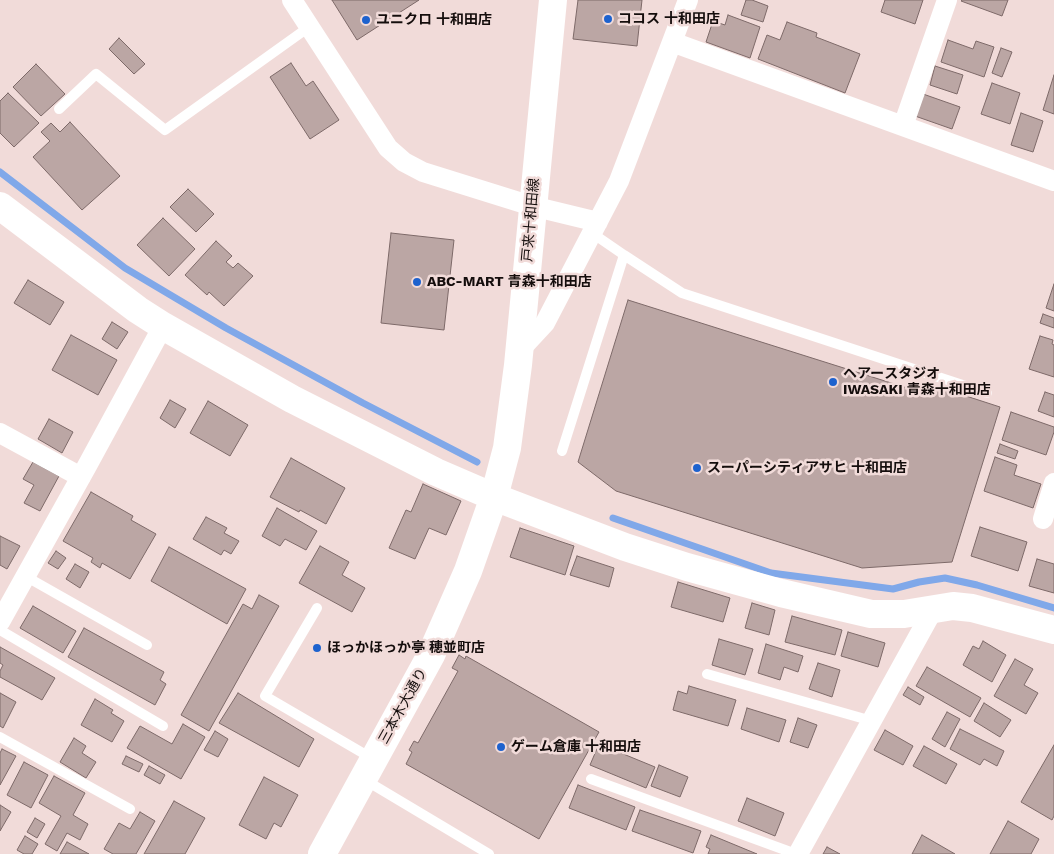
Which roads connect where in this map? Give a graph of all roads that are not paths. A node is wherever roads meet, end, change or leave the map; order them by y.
1 (292, 0) edge
2 (553, 0) edge
3 (688, 0) edge
4 (947, 0) edge
5 (309, 27) junction
6 (672, 42) junction
7 (59, 109) dead end
8 (902, 126) junction
9 (1054, 181) edge
10 (0, 206) edge
11 (532, 206) junction
12 (595, 228) junction
13 (624, 255) junction
14 (162, 326) junction
15 (519, 351) junction
16 (987, 393) dead end
17 (0, 433) edge
18 (562, 451) dead end
19 (81, 477) junction
20 (1054, 483) edge
21 (494, 497) junction
22 (1043, 519) dead end
23 (25, 576) junction
24 (316, 608) dead end
25 (934, 608) junction
26 (0, 622) edge
27 (0, 630) edge
28 (1054, 630) edge
29 (148, 645) dead end
30 (707, 674) dead end
31 (872, 721) junction
32 (163, 726) dead end
33 (0, 737) edge
34 (368, 769) junction
35 (591, 779) dead end
36 (130, 809) dead end
37 (322, 854) edge
38 (489, 854) edge
39 (797, 854) edge

1 - 5 street
2 - 11 street, 戸来十和田線
3 - 6 street
4 - 8 street
5 - 7 lane
5 - 11 street
6 - 8 street
6 - 12 street
8 - 9 street
10 - 14 street
11 - 12 street
11 - 15 street, 戸来十和田線
12 - 13 lane
12 - 15 street
13 - 16 lane
13 - 18 lane
14 - 19 street
14 - 21 street
15 - 21 street, 戸来十和田線
17 - 19 street
19 - 23 street
20 - 22 street
21 - 25 street
21 - 34 street, 三本木大通り
23 - 26 street
23 - 29 lane
24 - 34 lane
25 - 28 street
25 - 31 street
27 - 32 lane
30 - 31 lane
31 - 39 street
33 - 36 lane
34 - 37 street, 三本木大通り
34 - 38 lane
35 - 39 lane

